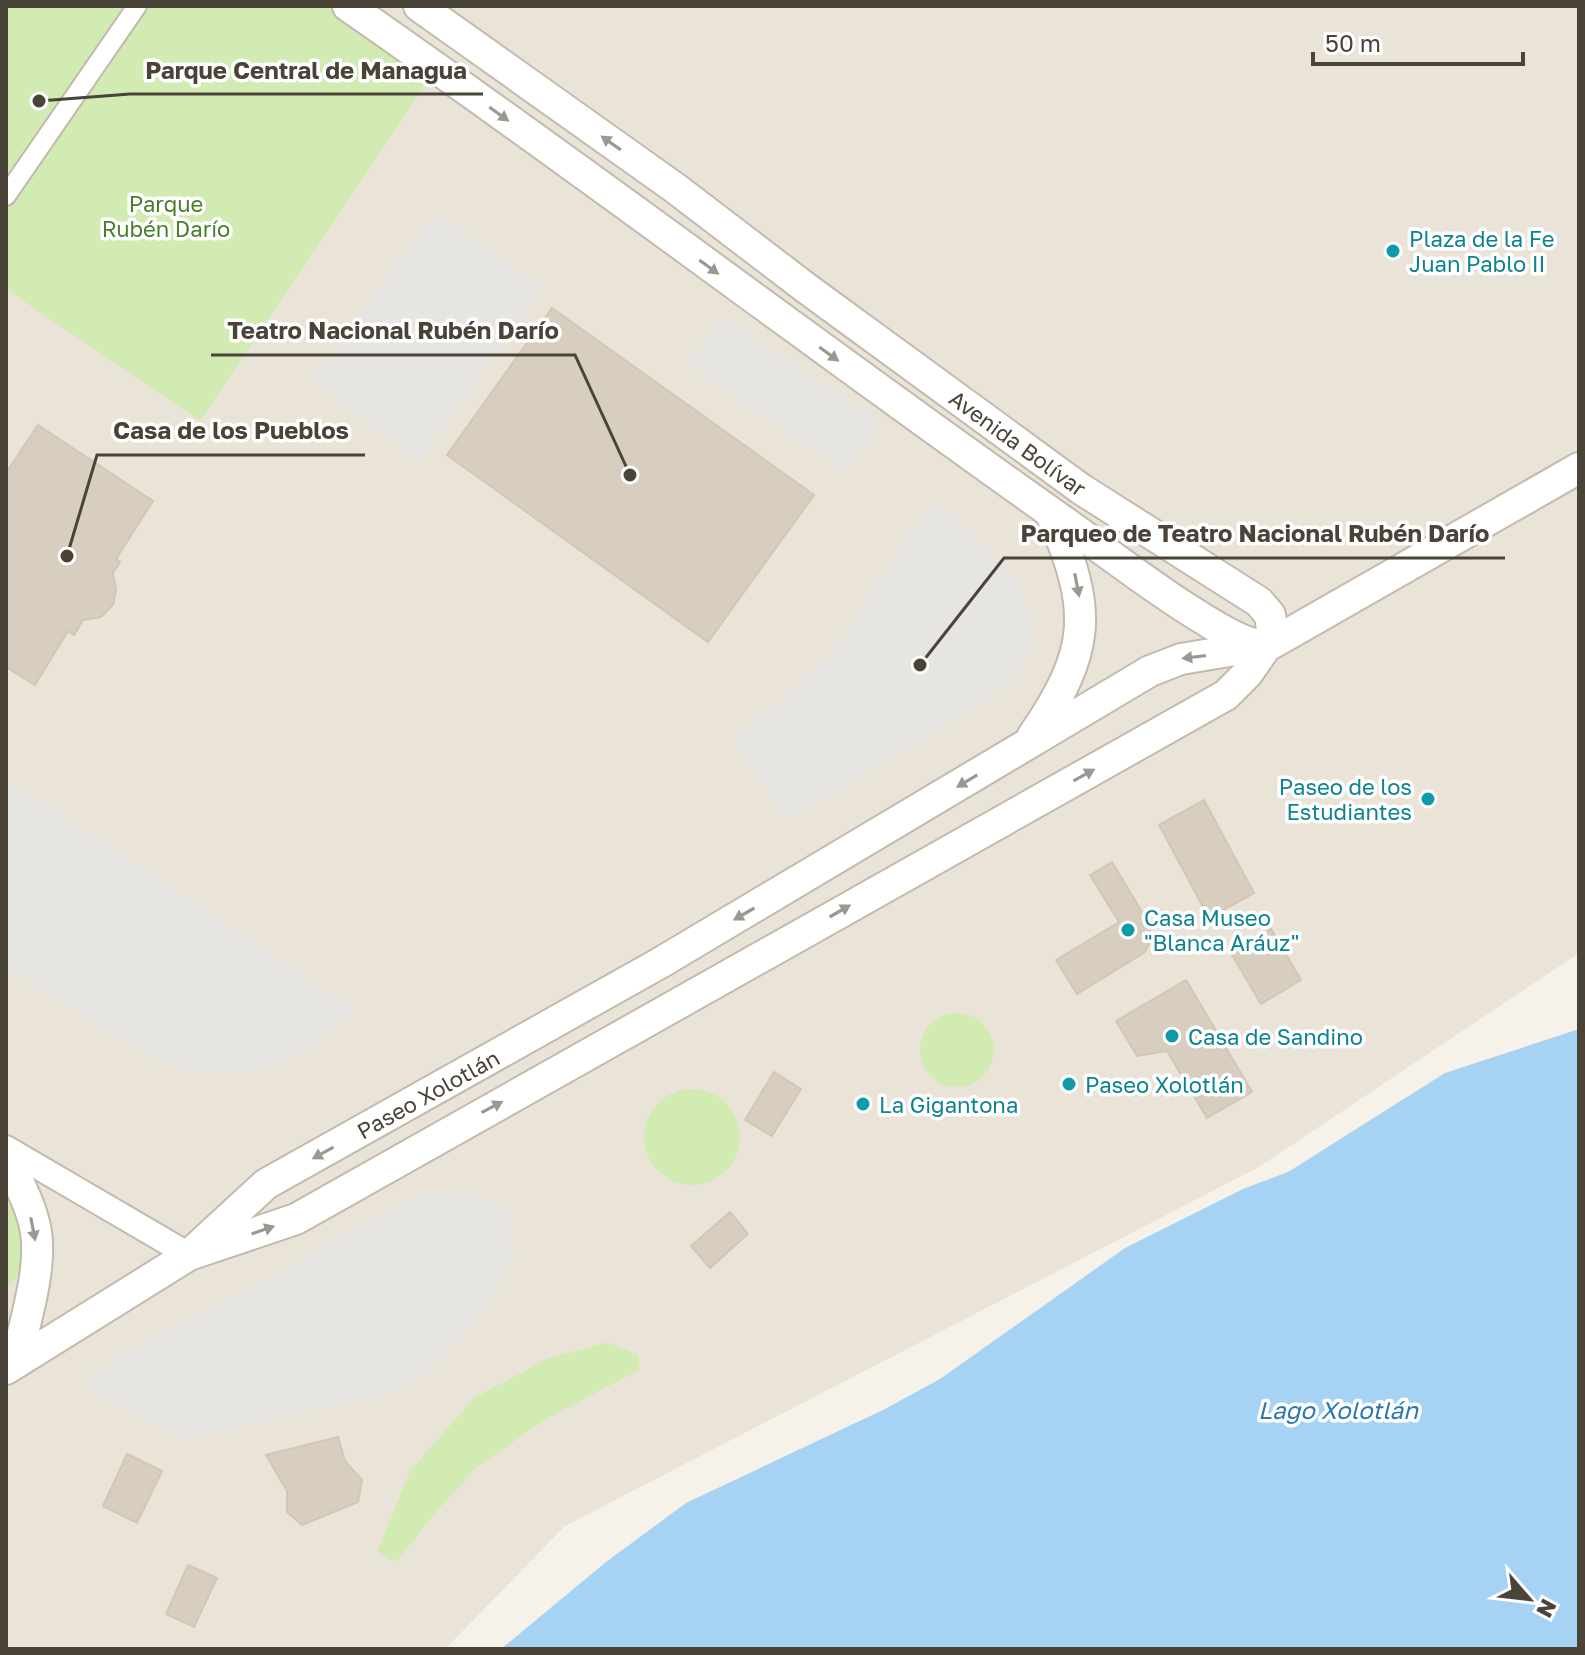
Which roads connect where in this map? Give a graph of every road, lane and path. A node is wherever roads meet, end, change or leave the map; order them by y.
1 (137, 6) edge
2 (348, 6) edge
3 (419, 6) edge
4 (6, 196) edge
5 (1579, 468) edge
6 (1050, 512) junction
7 (1355, 596) junction
8 (1259, 602) junction
9 (1271, 644) junction
10 (1027, 744) junction
11 (6, 1148) edge
12 (6, 1157) edge
13 (189, 1255) junction
14 (11, 1366) edge

1 - 4 street
2 -> 6 street, Avenida Bolívar
8 -> 3 street, Avenida Bolívar
5 - 7 street, Paseo Xolotlán
6 - 9 street, Avenida Bolívar
6 -> 10 street
7 - 8 street, Avenida Bolívar
7 - 9 street, Paseo Xolotlán
8 - 9 street
9 -> 10 street, Paseo Xolotlán
13 -> 9 street, Paseo Xolotlán
10 -> 13 street, Paseo Xolotlán
11 - 13 street
12 -> 14 street
13 - 14 street, Paseo Xolotlán

